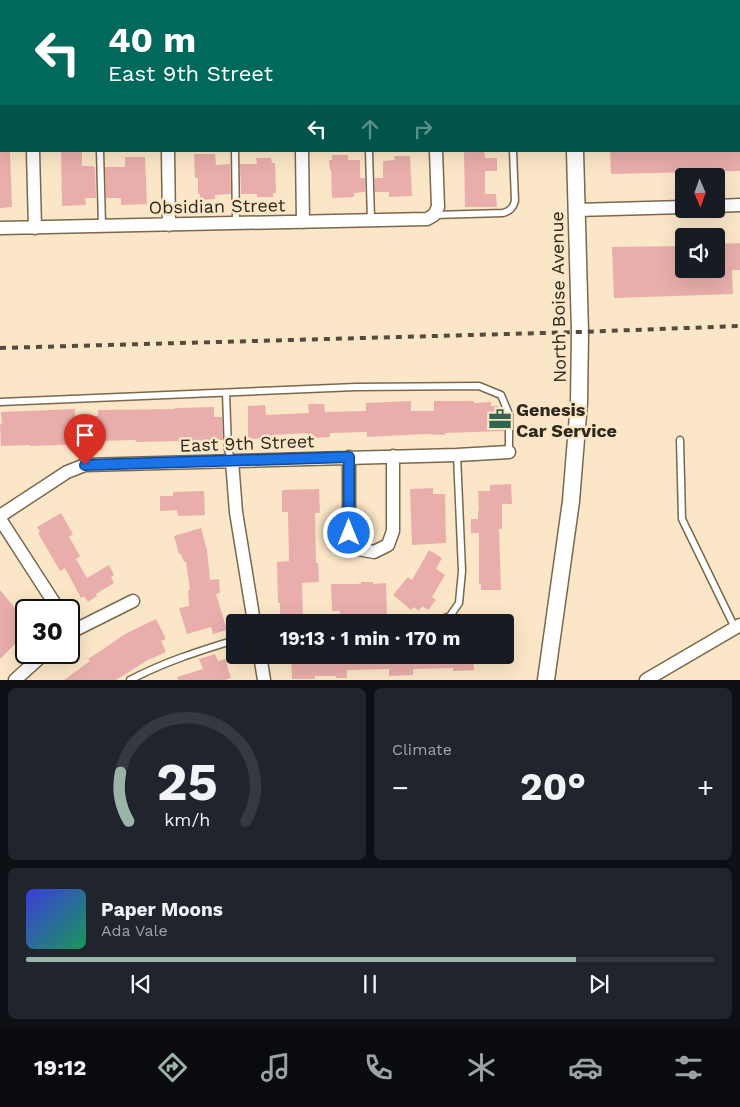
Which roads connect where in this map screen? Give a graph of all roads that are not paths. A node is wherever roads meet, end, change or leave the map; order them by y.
1 (33, 152) edge
2 (100, 152) edge
3 (168, 152) edge
4 (235, 152) edge
5 (302, 152) edge
6 (369, 152) edge
7 (436, 152) edge
8 (513, 152) edge
9 (575, 152) edge
10 (740, 205) edge
11 (725, 206) edge
12 (675, 207) edge
13 (576, 210) junction
14 (434, 215) junction
15 (370, 220) junction
16 (236, 222) junction
17 (304, 222) junction
18 (169, 225) junction
19 (102, 226) junction
20 (0, 228) edge
21 (35, 228) junction
22 (226, 393) junction
23 (0, 402) edge
24 (680, 440) dead end
25 (509, 452) joint
26 (457, 455) junction
27 (393, 456) junction
28 (349, 457) junction
29 (232, 461) junction
30 (0, 518) edge
31 (52, 599) edge
32 (134, 601) dead end
33 (253, 614) edge
34 (452, 614) edge
35 (738, 627) edge
36 (80, 628) edge
37 (226, 643) edge
38 (33, 664) edge
39 (261, 664) edge
40 (15, 680) edge
41 (130, 680) edge
42 (264, 680) edge
43 (546, 680) edge
44 (646, 680) edge

1 - 21 street
2 - 19 lane
3 - 18 street
4 - 16 lane
5 - 17 street
6 - 15 lane
7 - 14 street
8 - 14 lane
9 - 13 street, North Boise Avenue
10 - 11 street
12 - 13 street
13 - 43 street, North Boise Avenue
14 - 15 street, Obsidian Street
15 - 17 street, Obsidian Street
16 - 17 street, Obsidian Street
16 - 18 street, Obsidian Street
18 - 19 street, Obsidian Street
19 - 21 street, Obsidian Street
20 - 21 street, Obsidian Street
22 - 23 lane
22 - 25 lane
22 - 29 lane
24 - 35 lane
25 - 26 street, East 9th Street
26 - 27 street, East 9th Street
26 - 34 lane
27 - 28 street, East 9th Street
27 - 28 street
28 - 29 street, East 9th Street
29 - 30 street, East 9th Street
29 - 33 street
30 - 31 street
32 - 36 street
35 - 44 street
37 - 41 lane
38 - 40 street
39 - 42 street

